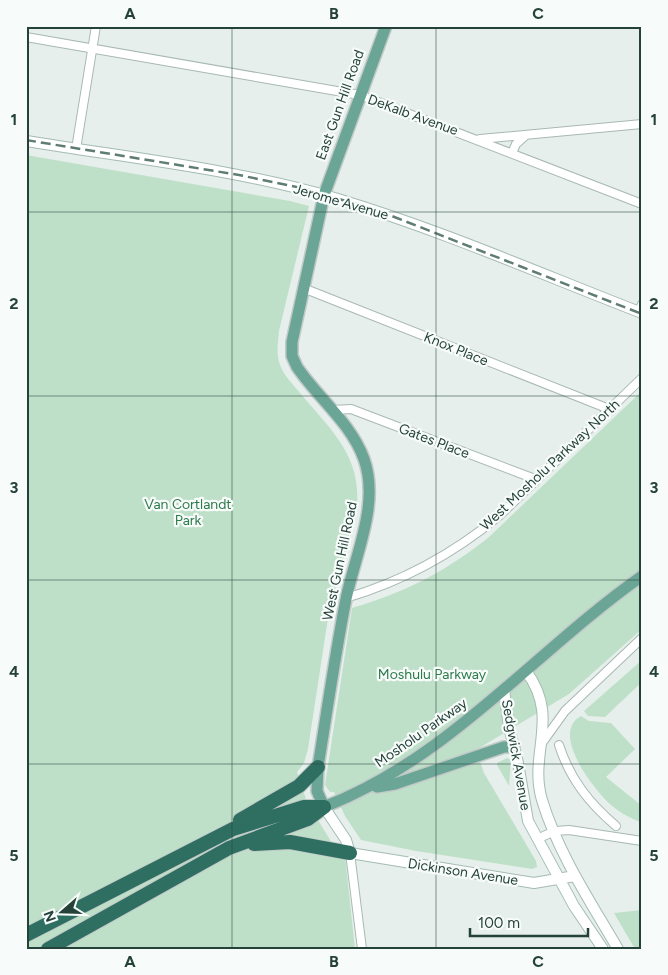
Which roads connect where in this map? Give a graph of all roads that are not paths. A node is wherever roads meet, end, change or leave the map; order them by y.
1 (96, 26) edge
2 (386, 26) edge
3 (26, 37) edge
4 (92, 48) junction
5 (360, 95) junction
6 (642, 124) edge
7 (527, 134) junction
8 (478, 139) junction
9 (26, 141) edge
10 (76, 149) junction
11 (512, 153) junction
12 (324, 195) junction
13 (642, 204) edge
14 (303, 288) junction
15 (641, 309) edge
16 (642, 378) edge
17 (609, 409) junction
18 (332, 410) junction
19 (535, 479) junction
20 (642, 576) edge
21 (346, 598) junction
22 (642, 638) edge
23 (526, 671) junction
24 (504, 690) junction
25 (542, 743) junction
26 (559, 745) dead end
27 (514, 747) junction
28 (318, 767) junction
29 (365, 790) junction
30 (324, 807) junction
31 (616, 826) dead end
32 (555, 831) junction
33 (222, 834) junction
34 (537, 839) junction
35 (642, 841) edge
36 (229, 848) junction
37 (350, 853) junction
38 (575, 876) junction
39 (560, 880) junction
40 (26, 935) edge
41 (48, 949) edge
42 (362, 949) edge
43 (603, 949) edge
44 (618, 949) edge

1 - 4 street
2 - 5 main road, East Gun Hill Road
3 - 4 street, DeKalb Avenue
4 - 5 street, DeKalb Avenue
4 - 10 street
5 - 8 street, DeKalb Avenue
5 - 12 main road, East Gun Hill Road
6 - 7 street
7 - 8 street
7 - 11 street
8 - 11 street, DeKalb Avenue
9 - 10 main road, Jerome Avenue
10 - 12 main road, Jerome Avenue
11 - 13 street, DeKalb Avenue
12 - 14 main road, West Gun Hill Road
12 - 15 main road, Jerome Avenue
14 - 17 street, Knox Place
14 - 18 main road, West Gun Hill Road
16 - 17 street, West Mosholu Parkway North
17 - 19 street, West Mosholu Parkway North
18 - 19 street, Gates Place
18 - 21 main road, West Gun Hill Road
19 - 21 street, West Mosholu Parkway North
20 - 23 main road, Mosholu Parkway
21 - 28 main road, West Gun Hill Road
22 - 25 street
23 - 24 main road, Mosholu Parkway
23 - 25 main road, Sedgwick Avenue
24 - 27 main road, Sedgwick Avenue
24 - 29 main road, Mosholu Parkway
25 - 32 main road, Sedgwick Avenue
26 - 31 street
27 - 29 main road
27 - 34 main road, Sedgwick Avenue
28 - 30 main road, West Gun Hill Road
28 - 33 highway
29 - 30 main road, Mosholu Parkway
30 - 33 highway, Mosholu Parkway
30 - 36 highway, Mosholu Parkway
30 - 37 main road
32 - 34 street
32 - 35 street
32 - 38 main road, Sedgwick Avenue
33 - 40 highway, Mosholu Parkway
34 - 39 main road, Sedgwick Avenue
36 - 37 highway
36 - 41 highway, Mosholu Parkway
37 - 39 main road, Dickinson Avenue
37 - 42 street
38 - 39 main road, Dickinson Avenue
38 - 44 main road, Sedgwick Avenue
39 - 43 main road, Sedgwick Avenue

